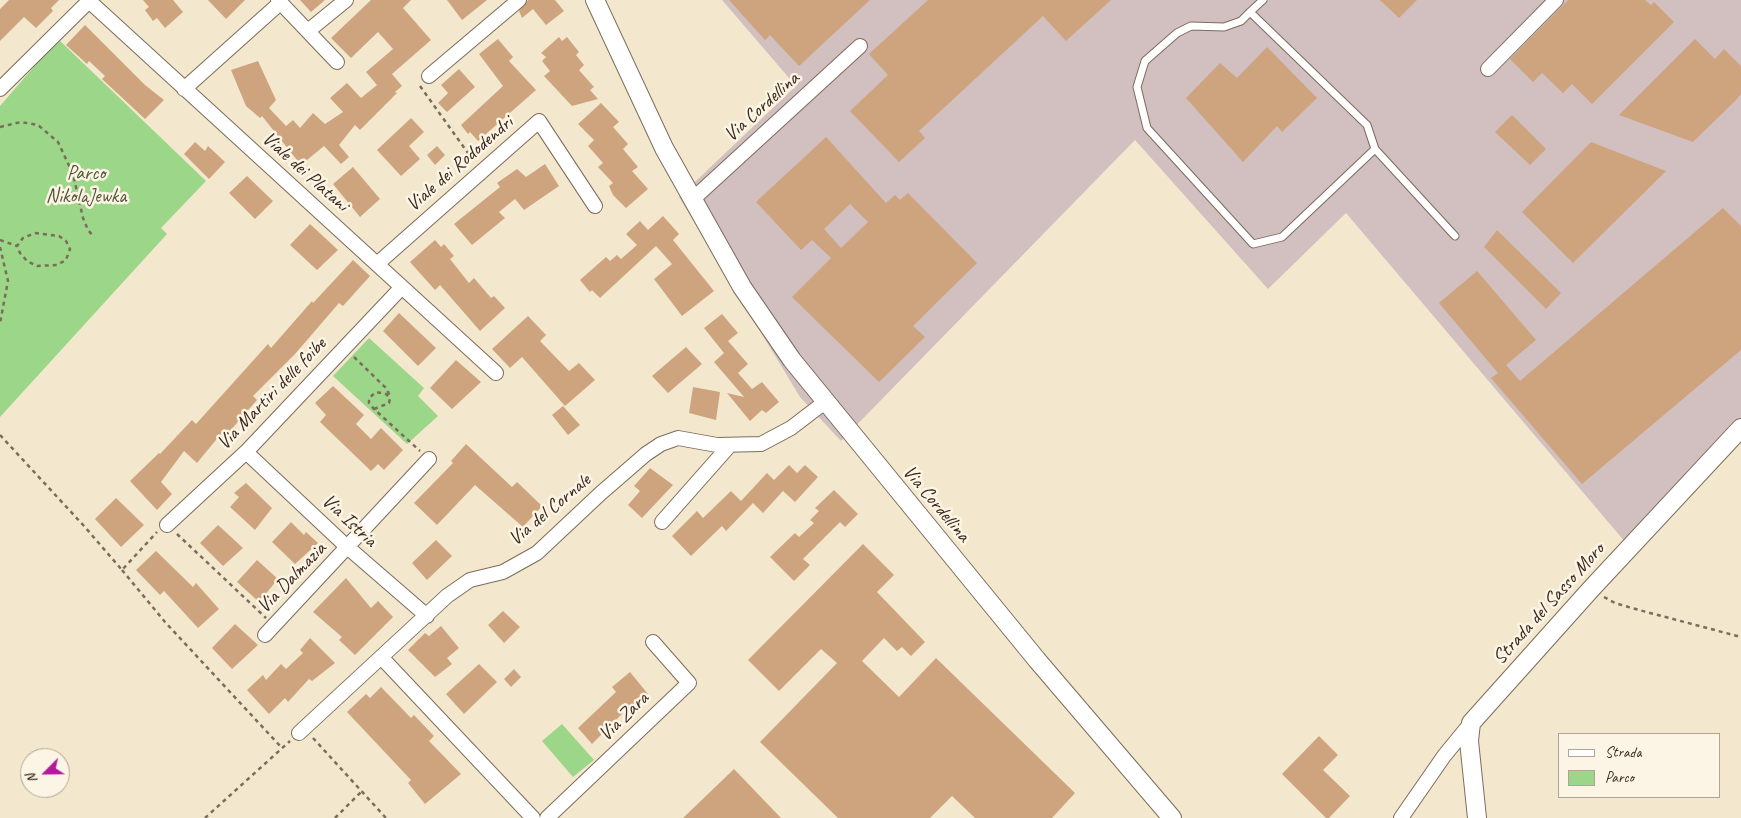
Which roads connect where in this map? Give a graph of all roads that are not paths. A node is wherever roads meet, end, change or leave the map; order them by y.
1 (89, 0) edge
2 (346, 0) edge
3 (519, 0) edge
4 (596, 0) edge
5 (1263, 0) edge
6 (1556, 0) edge
7 (279, 1) edge
8 (1250, 12) junction
9 (308, 31) junction
10 (860, 46) dead end
11 (337, 62) dead end
12 (1488, 70) dead end
13 (429, 76) road end
14 (0, 89) edge
15 (184, 90) junction
16 (1375, 149) junction
17 (692, 199) junction
18 (595, 206) dead end
19 (1455, 236) dead end
20 (377, 264) junction
21 (402, 287) junction
22 (496, 373) dead end
23 (825, 402) junction
24 (1741, 428) edge
25 (730, 445) junction
26 (246, 452) junction
27 (429, 459) dead end
28 (662, 522) dead end
29 (167, 525) road end
30 (348, 548) junction
31 (427, 616) junction
32 (269, 630) road end
33 (653, 642) dead end
34 (382, 658) junction
35 (1471, 723) junction
36 (301, 731) road end
37 (533, 818) edge
38 (547, 818) edge
39 (1172, 818) edge
40 (1401, 818) edge
41 (1477, 818) edge

1 - 14 street
1 - 15 street, Viale dei Platani
2 - 9 street
3 - 13 street
4 - 17 street, Via Cordellina
5 - 8 lane
6 - 12 street
7 - 9 street
7 - 15 street
8 - 16 lane
8 - 16 lane
9 - 11 street
10 - 17 street, Via Cordellina
15 - 20 street, Viale dei Platani
16 - 19 lane
17 - 23 street, Via Cordellina
18 - 20 street, Viale dei Rododendri
20 - 21 street, Viale dei Platani
21 - 22 street, Viale dei Platani
21 - 26 street, Via Martiri delle foibe
23 - 25 street, Via del Cornale
23 - 39 street, Via Cordellina
24 - 35 street, Strada del Sasso Moro
25 - 28 street
25 - 31 street, Via del Cornale
26 - 29 street, Via Martiri delle foibe
26 - 30 street, Via Istria
27 - 30 street, Via Dalmazia
30 - 31 street, Via Istria
30 - 32 street, Via Dalmazia
31 - 34 street, Via del Cornale
33 - 38 street, Via Zara
34 - 36 street, Via del Cornale
34 - 37 street
35 - 40 street, Strada del Sasso Moro
35 - 41 street

